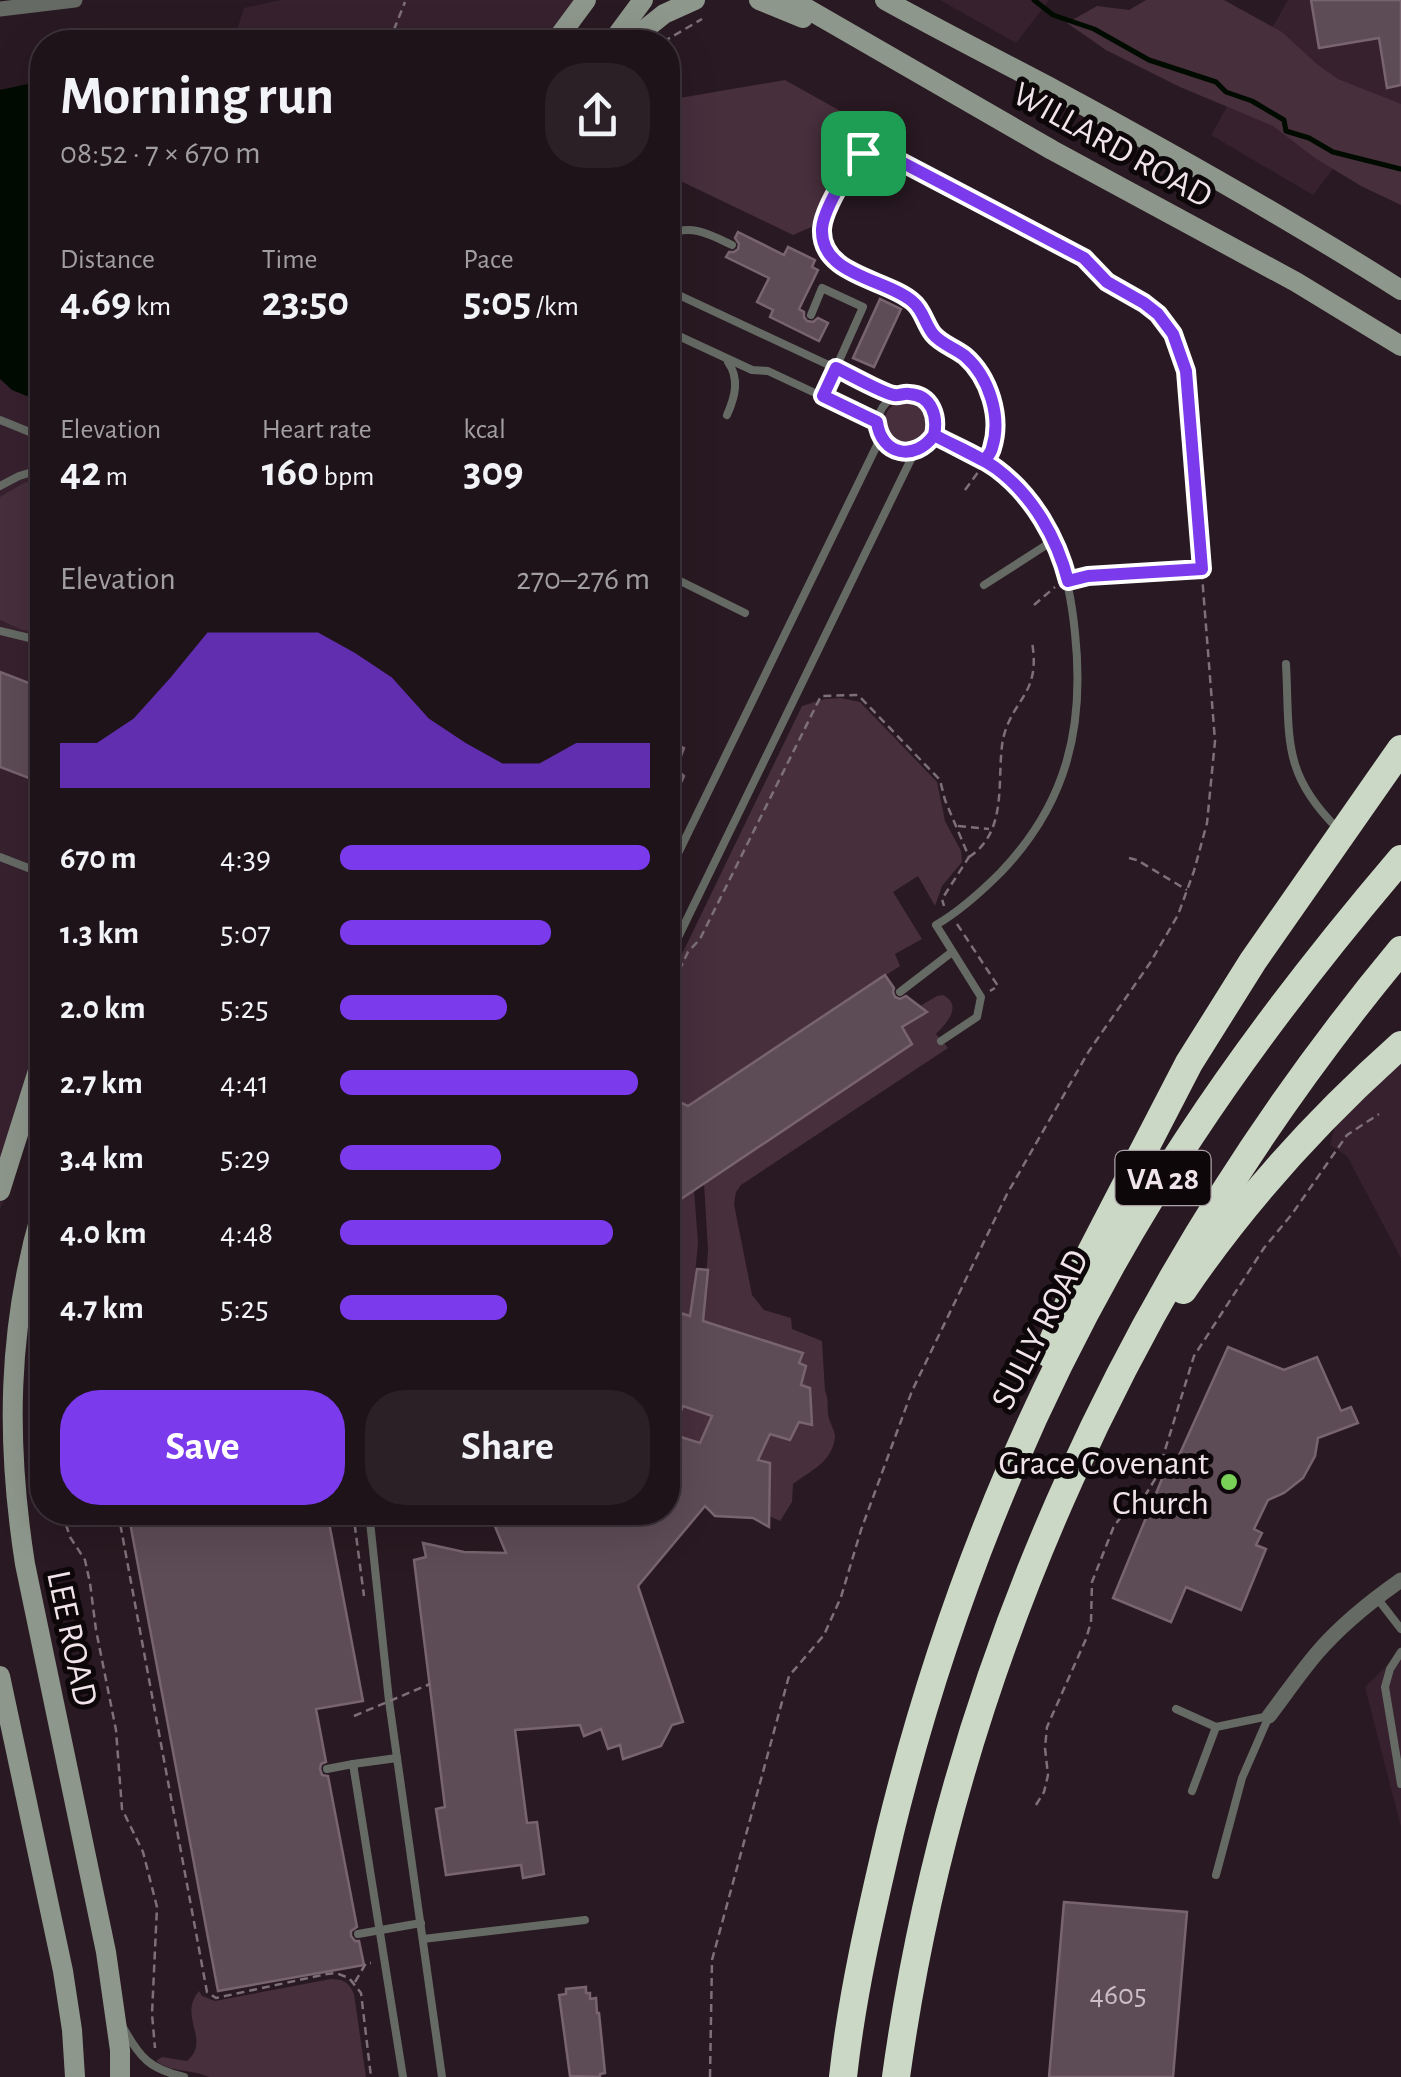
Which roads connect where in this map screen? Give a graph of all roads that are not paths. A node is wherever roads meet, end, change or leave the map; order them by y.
1 (71, 0) edge
2 (586, 0) edge
3 (642, 0) edge
4 (759, 0) edge
5 (792, 0) edge
6 (885, 0) edge
7 (698, 4) edge
8 (0, 9) edge
9 (564, 30) edge
10 (621, 30) edge
11 (643, 30) edge
12 (878, 50) junction
13 (680, 231) edge
14 (732, 245) dead end
15 (1401, 290) edge
16 (680, 295) edge
17 (811, 315) dead end
18 (680, 337) edge
19 (1401, 346) edge
20 (722, 356) junction
21 (836, 368) junction
22 (823, 396) junction
23 (895, 396) junction
24 (727, 414) dead end
25 (0, 420) edge
26 (877, 422) junction
27 (30, 432) edge
28 (934, 435) junction
29 (881, 437) junction
30 (916, 451) junction
31 (30, 473) edge
32 (0, 486) edge
33 (1054, 540) junction
34 (680, 581) edge
35 (984, 585) dead end
36 (746, 613) dead end
37 (0, 631) edge
38 (30, 638) edge
39 (1286, 664) dead end
40 (1401, 749) edge
41 (1341, 832) junction
42 (680, 849) edge
43 (0, 857) edge
44 (1401, 858) edge
45 (30, 869) edge
46 (680, 933) edge
47 (1401, 950) edge
48 (952, 952) junction
49 (900, 992) dead end
50 (941, 1041) dead end
51 (1401, 1045) edge
52 (30, 1096) edge
53 (0, 1191) edge
54 (30, 1262) edge
55 (7, 1362) edge
56 (6, 1407) edge
57 (1070, 1476) junction
58 (370, 1525) edge
59 (984, 1533) junction
60 (1401, 1580) edge
61 (1377, 1598) junction
62 (1401, 1629) edge
63 (1401, 1652) edge
64 (0, 1676) edge
65 (1176, 1709) dead end
66 (1269, 1716) junction
67 (1216, 1727) junction
68 (397, 1758) junction
69 (353, 1764) junction
70 (327, 1769) dead end
71 (1401, 1784) edge
72 (1192, 1792) dead end
73 (1216, 1875) dead end
74 (586, 1920) dead end
75 (420, 1923) junction
76 (380, 1932) junction
77 (358, 1934) dead end
78 (423, 1940) junction
79 (114, 1998) junction
80 (75, 2077) edge
81 (120, 2077) edge
82 (184, 2077) edge
83 (403, 2077) edge
84 (442, 2077) edge
85 (843, 2077) edge
86 (896, 2077) edge

1 - 8 street
2 - 9 street
3 - 10 street
4 - 12 street
5 - 12 street, WILLARD ROAD
6 - 15 street, WILLARD ROAD
7 - 11 street
12 - 19 street, WILLARD ROAD
13 - 14 lane
16 - 21 lane
17 - 21 lane
18 - 20 lane
20 - 22 lane
20 - 24 lane
21 - 22 lane
21 - 23 lane
22 - 26 lane
23 - 26 lane
23 - 28 lane
25 - 27 lane
26 - 29 lane
28 - 30 lane
28 - 33 lane
29 - 30 lane
29 - 42 lane
30 - 46 lane
31 - 32 lane
33 - 35 lane
33 - 48 lane
34 - 36 lane
37 - 38 lane
39 - 41 lane
40 - 41 highway
41 - 59 highway
43 - 45 lane
44 - 59 highway, SULLY ROAD / VA 28
47 - 57 highway, VA 28
48 - 49 lane
48 - 50 lane
51 - 57 highway
52 - 53 street
54 - 55 street, LEE ROAD
55 - 56 street, LEE ROAD
56 - 79 street, LEE ROAD
57 - 86 highway, VA 28
58 - 68 lane
59 - 85 highway, SULLY ROAD / VA 28
60 - 61 street
61 - 62 lane
61 - 66 street
63 - 71 lane
64 - 80 street
65 - 67 lane
66 - 67 lane
66 - 73 lane
67 - 72 lane
68 - 69 lane
68 - 75 lane
69 - 70 lane
69 - 76 lane
74 - 78 lane
75 - 76 lane
75 - 78 lane
76 - 77 lane
76 - 83 lane
78 - 84 lane
79 - 81 street, LEE ROAD
79 - 82 lane

